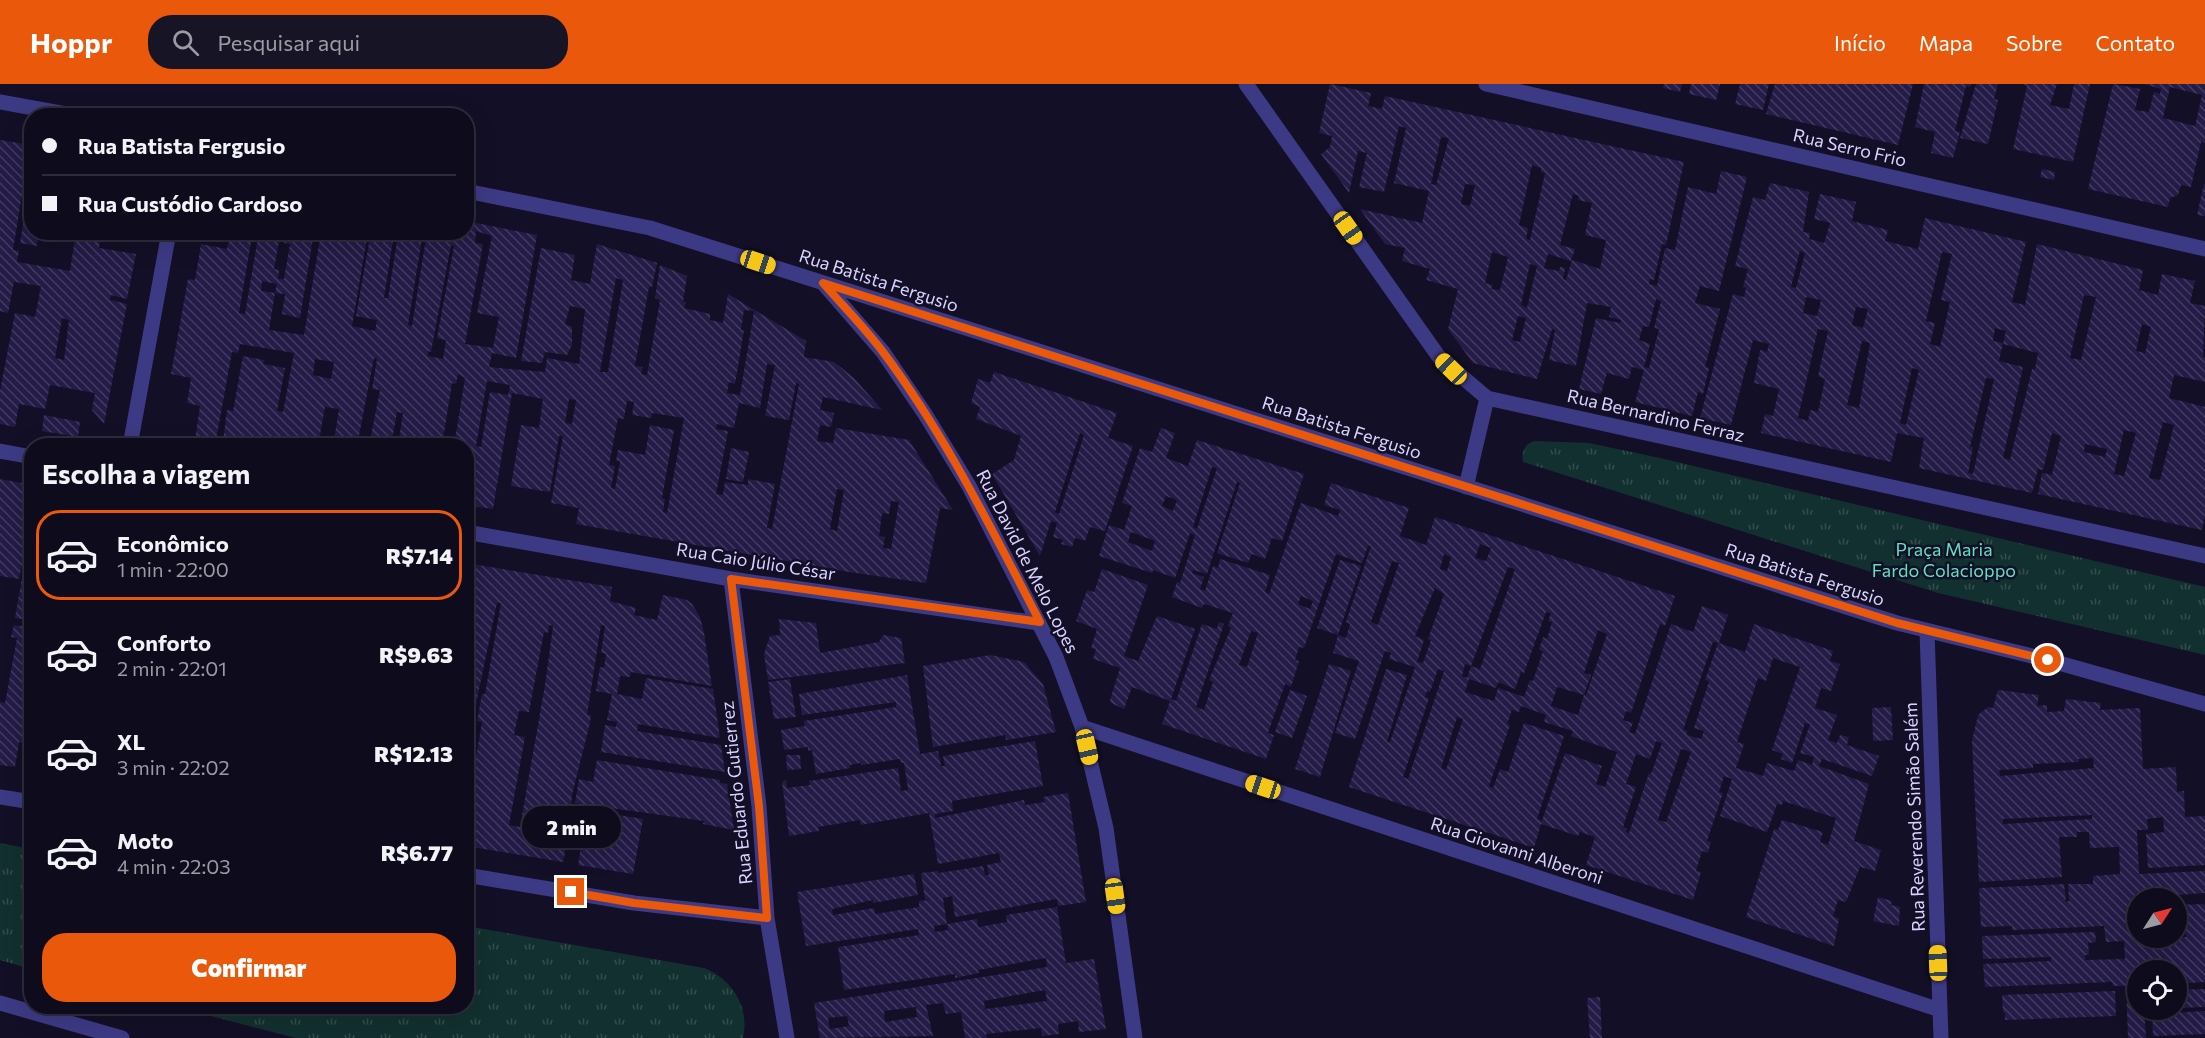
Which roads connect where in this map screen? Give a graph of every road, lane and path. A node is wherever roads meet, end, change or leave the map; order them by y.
1 (1246, 84) edge
2 (1486, 84) edge
3 (0, 102) edge
4 (33, 108) edge
5 (474, 193) edge
6 (168, 240) edge
7 (2205, 249) edge
8 (823, 283) junction
9 (1487, 398) junction
10 (131, 438) edge
11 (0, 451) edge
12 (24, 455) edge
13 (1466, 487) junction
14 (474, 533) edge
15 (2205, 556) edge
16 (731, 579) junction
17 (1040, 622) junction
18 (1928, 631) junction
19 (2205, 704) edge
20 (1082, 727) junction
21 (0, 797) edge
22 (24, 801) edge
23 (474, 876) edge
24 (767, 918) junction
25 (0, 1003) edge
26 (24, 1010) edge
27 (1940, 1010) junction
28 (39, 1014) edge
29 (123, 1038) edge
30 (787, 1038) edge
31 (1135, 1038) edge
32 (1941, 1038) edge

1 - 9 street, Rua Bernardino Ferraz
2 - 7 street, Rua Serro Frio
3 - 4 street
5 - 8 street, Rua Batista Fergusio
6 - 10 street
8 - 13 street, Rua Batista Fergusio
8 - 17 street, Rua David de Melo Lopes
9 - 13 street
9 - 15 street, Rua Bernardino Ferraz
11 - 12 street
13 - 18 street, Rua Batista Fergusio
14 - 16 street, Rua Caio Júlio César
16 - 17 street, Rua Caio Júlio César
16 - 24 street, Rua Eduardo Gutierrez
17 - 20 street, Rua David de Melo Lopes
18 - 19 street, Rua Batista Fergusio
18 - 27 street, Rua Reverendo Simão Salém
20 - 27 street, Rua Giovanni Alberoni
20 - 31 street, Rua David de Melo Lopes
21 - 22 street
23 - 24 street
24 - 30 street, Rua Eduardo Gutierrez
25 - 26 street
27 - 32 street, Rua Reverendo Simão Salém
28 - 29 street

